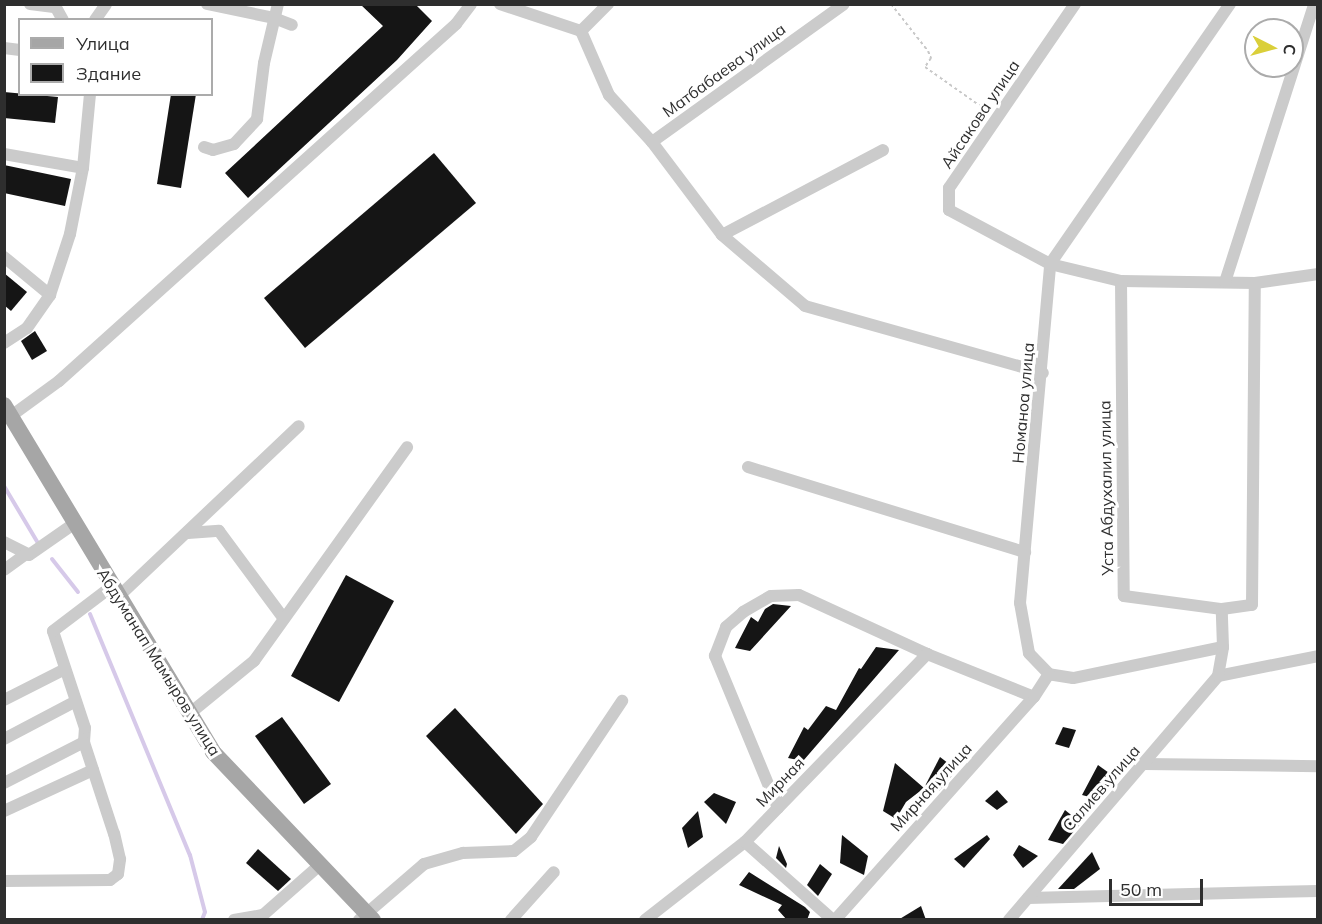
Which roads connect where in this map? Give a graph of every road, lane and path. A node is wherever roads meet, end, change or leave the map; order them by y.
1 (30, 4) edge
2 (106, 4) edge
3 (207, 4) edge
4 (278, 4) edge
5 (471, 4) edge
6 (500, 4) edge
7 (608, 4) edge
8 (844, 4) edge
9 (891, 4) edge
10 (1075, 4) edge
11 (1230, 4) edge
12 (1314, 4) edge
13 (54, 6) edge
14 (96, 18) edge
15 (274, 18) junction
16 (292, 26) dead end
17 (581, 32) junction
18 (90, 96) edge
19 (998, 118) junction
20 (652, 142) junction
21 (204, 147) dead end
22 (883, 150) dead end
23 (4, 154) edge
24 (83, 168) junction
25 (722, 235) junction
26 (4, 257) edge
27 (1050, 264) junction
28 (1317, 274) edge
29 (1121, 281) junction
30 (1225, 282) junction
31 (1255, 283) junction
32 (50, 295) junction
33 (4, 344) edge
34 (1043, 372) junction
35 (8, 411) edge
36 (299, 426) dead end
37 (407, 447) dead end
38 (748, 467) dead end
39 (75, 524) junction
40 (188, 533) junction
41 (4, 542) edge
42 (1025, 552) junction
43 (25, 555) junction
44 (4, 570) edge
45 (114, 593) junction
46 (1222, 609) junction
47 (284, 619) junction
48 (1223, 647) junction
49 (927, 654) junction
50 (1317, 656) edge
51 (65, 669) junction
52 (1049, 674) junction
53 (1218, 676) junction
54 (1034, 697) junction
55 (4, 699) edge
56 (76, 701) junction
57 (622, 701) dead end
58 (189, 714) junction
59 (4, 739) edge
60 (84, 742) junction
61 (1144, 764) junction
62 (1317, 766) edge
63 (93, 770) junction
64 (4, 783) edge
65 (778, 808) junction
66 (4, 811) edge
67 (745, 842) junction
68 (320, 865) junction
69 (554, 872) dead end
70 (4, 881) edge
71 (1317, 891) edge
72 (1028, 898) junction
73 (367, 917) edge
74 (234, 920) edge
75 (511, 920) edge
76 (645, 920) edge
77 (834, 920) edge
78 (1009, 920) edge

1 - 13 street
2 - 14 street
3 - 15 street
4 - 15 street
5 - 35 street
6 - 17 street
7 - 17 street
8 - 20 street, Матбабаева улица
9 - 19 path
10 - 19 street, Айсакова улица
11 - 27 street
12 - 30 street
15 - 16 street
15 - 21 street
17 - 20 street
18 - 24 street
19 - 27 street, Айсакова улица
20 - 25 street
22 - 25 street
23 - 24 street
24 - 32 street
25 - 34 street
26 - 32 street
27 - 29 street
27 - 34 street, Номаноа улица
28 - 31 street
29 - 30 street
29 - 46 street, Уста Абдухалил улица
30 - 31 street
31 - 46 street, Уста Абдухалил улица
32 - 33 street
34 - 42 street, Номаноа улица
35 - 39 main road, Абдуманап Мамыров улица
36 - 40 street
37 - 47 street
38 - 42 street
39 - 43 street
39 - 45 main road, Абдуманап Мамыров улица
40 - 45 street
40 - 47 street
41 - 43 street
42 - 52 street, Номаноа улица
43 - 44 street
45 - 51 street
45 - 58 main road, Абдуманап Мамыров улица
46 - 48 street
47 - 58 street
48 - 52 street
48 - 53 street
49 - 54 street
49 - 65 street, Мирная
49 - 65 street
50 - 53 street
51 - 55 street
51 - 56 street
52 - 54 street, Мирная улица
53 - 61 street, Салиев улица
54 - 77 street, Мирная улица
56 - 59 street
56 - 60 street
57 - 73 street
58 - 68 main road, Абдуманап Мамыров улица
60 - 63 street
60 - 64 street
61 - 62 street
61 - 72 street, Салиев улица
63 - 66 street
63 - 70 street
65 - 67 street, Мирная
67 - 76 street, Мирная
67 - 77 street
68 - 73 main road, Абдуманап Мамыров улица
68 - 74 street
69 - 75 street
71 - 72 street
72 - 78 street, Салиев улица

